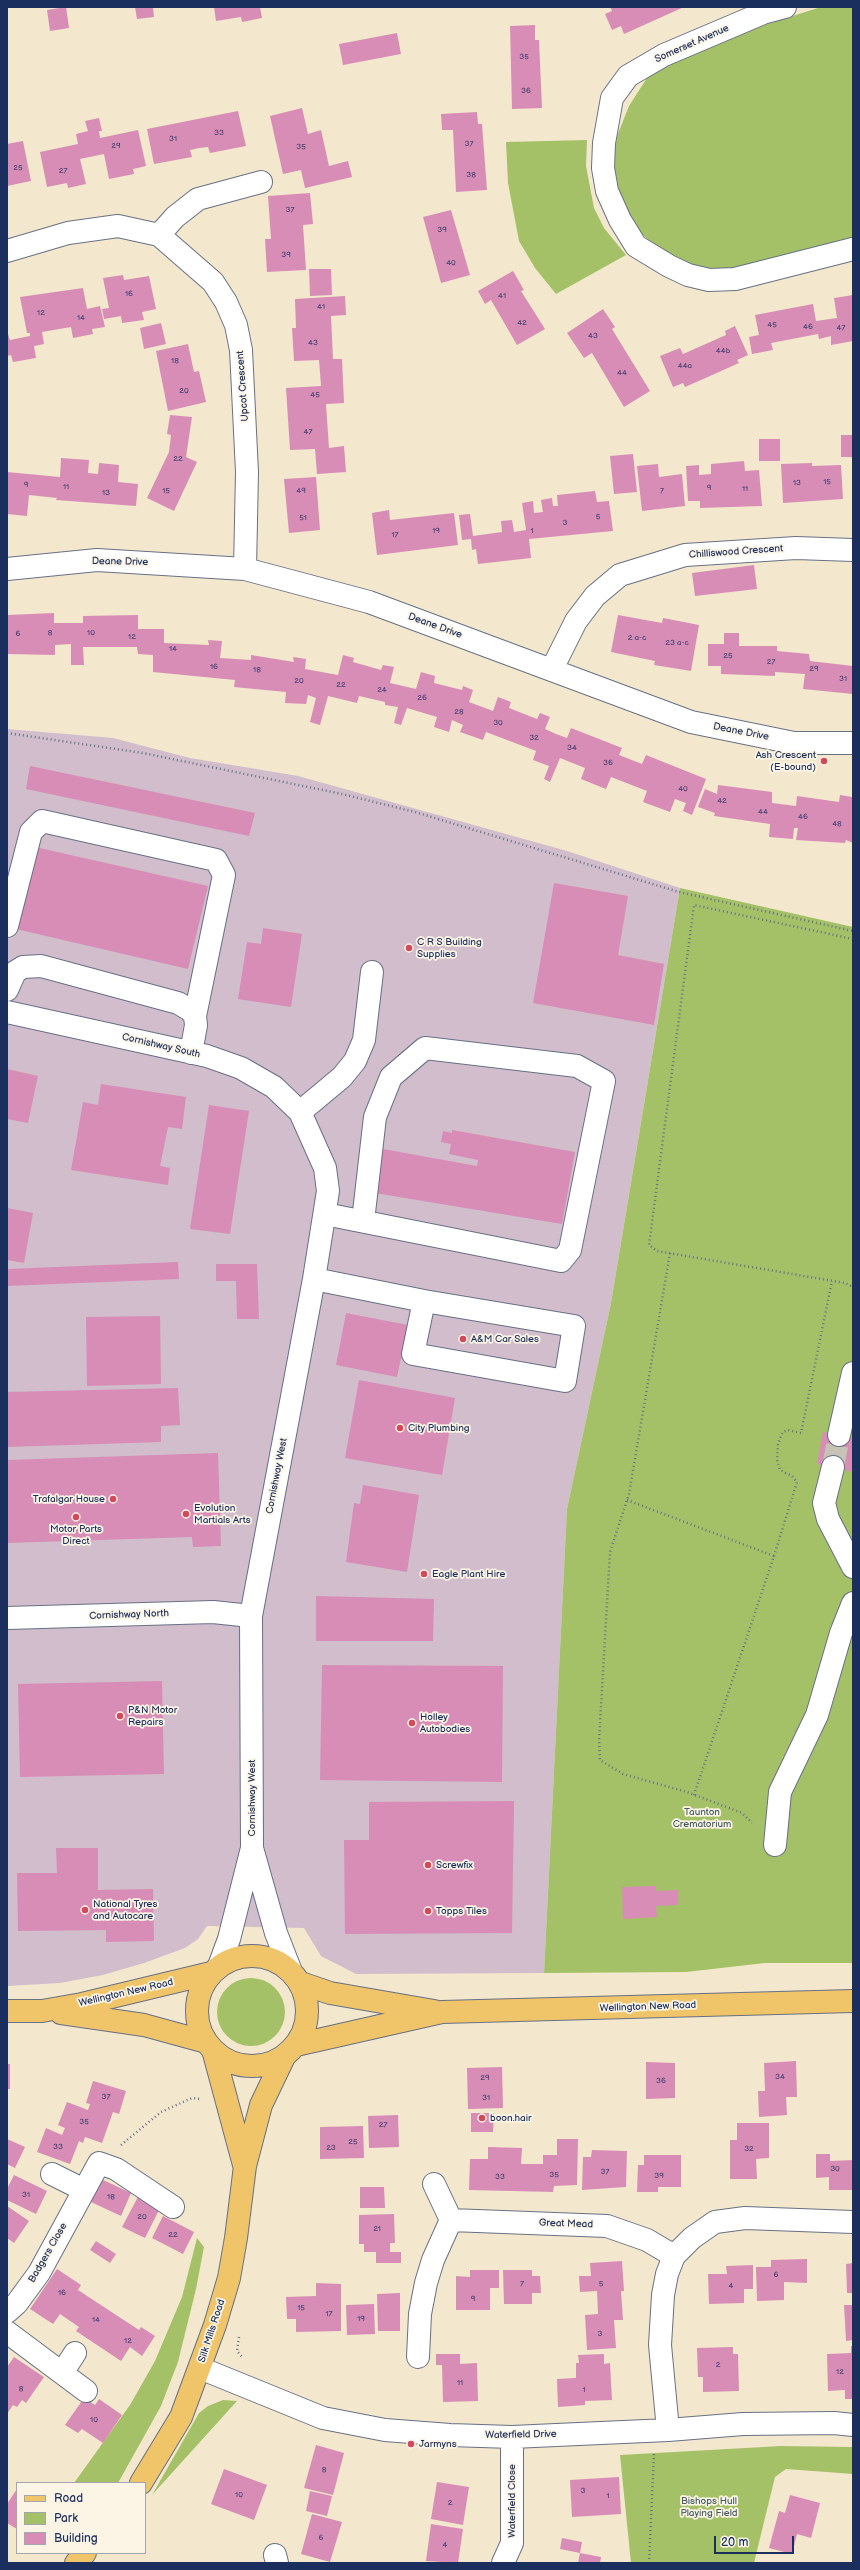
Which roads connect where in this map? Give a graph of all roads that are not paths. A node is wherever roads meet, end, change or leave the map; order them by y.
1 (785, 7) edge
2 (261, 182) dead end
3 (159, 235) junction
4 (853, 249) edge
5 (7, 251) edge
6 (853, 550) edge
7 (7, 569) edge
8 (245, 569) junction
9 (552, 668) junction
10 (853, 743) edge
11 (7, 926) edge
12 (372, 972) dead end
13 (8, 978) edge
14 (7, 1012) edge
15 (195, 1016) junction
16 (192, 1053) junction
17 (300, 1112) junction
18 (325, 1214) junction
19 (363, 1221) junction
20 (314, 1279) junction
21 (424, 1301) junction
22 (853, 1373) edge
23 (840, 1435) tunnel mouth
24 (833, 1467) tunnel mouth
25 (853, 1567) edge
26 (853, 1603) edge
27 (251, 1616) junction
28 (7, 1618) edge
29 (776, 1845) road end
30 (252, 1848) junction
31 (215, 1970) junction
32 (295, 1976) junction
33 (853, 2001) edge
34 (7, 2011) edge
35 (42, 2011) junction
36 (442, 2012) junction
37 (210, 2046) junction
38 (290, 2051) junction
39 (245, 2166) junction
40 (52, 2174) dead end
41 (434, 2184) dead end
42 (84, 2190) junction
43 (173, 2207) dead end
44 (451, 2220) junction
45 (853, 2222) edge
46 (674, 2256) junction
47 (7, 2312) edge
48 (7, 2332) edge
49 (75, 2353) dead end
50 (418, 2357) dead end
51 (200, 2368) junction
52 (62, 2373) junction
53 (86, 2391) dead end
54 (853, 2425) edge
55 (662, 2430) junction
56 (512, 2437) junction
57 (142, 2482) edge
58 (84, 2554) edge
59 (76, 2563) edge
60 (504, 2563) edge

1 - 4 street, Somerset Avenue
2 - 3 street
3 - 5 street, Upcot Crescent
3 - 8 street, Upcot Crescent
6 - 9 street, Chilliswood Crescent
7 - 8 street, Deane Drive
8 - 9 street, Deane Drive
9 - 10 street, Deane Drive
11 - 15 street
12 - 17 street
13 - 15 street
14 - 16 street, Cornishway South
15 - 16 street
16 - 17 street, Cornishway South
17 - 18 street, Cornishway West
18 - 19 street
18 - 20 street, Cornishway West
19 - 19 street
20 - 21 street
20 - 27 street, Cornishway West
21 - 21 street
22 - 23 street
24 - 25 street
26 - 29 street
27 - 28 street, Cornishway North
27 - 30 street, Cornishway West
30 - 31 street, Cornishway West
30 - 32 street, Cornishway West
31 - 32 main road
31 - 35 main road, Wellington New Road
31 - 37 main road
32 - 36 main road, Wellington New Road
32 - 38 main road
33 - 36 main road, Wellington New Road
34 - 35 main road, Wellington New Road
35 - 37 main road, Wellington New Road
36 - 38 main road, Wellington New Road
37 - 38 main road
37 - 39 main road, Silk Mills Road
38 - 39 main road, Silk Mills Road
39 - 51 main road, Silk Mills Road
40 - 42 street
41 - 44 street
42 - 43 street, Badgers Close
42 - 47 street, Badgers Close
44 - 46 street, Great Mead
44 - 50 street
45 - 46 street
46 - 55 street
48 - 52 street
49 - 52 street
51 - 56 street, Waterfield Drive
51 - 57 main road, Silk Mills Road
52 - 53 street
54 - 55 street, Waterfield Drive
55 - 56 street, Waterfield Drive
56 - 60 street, Waterfield Close
58 - 59 main road

